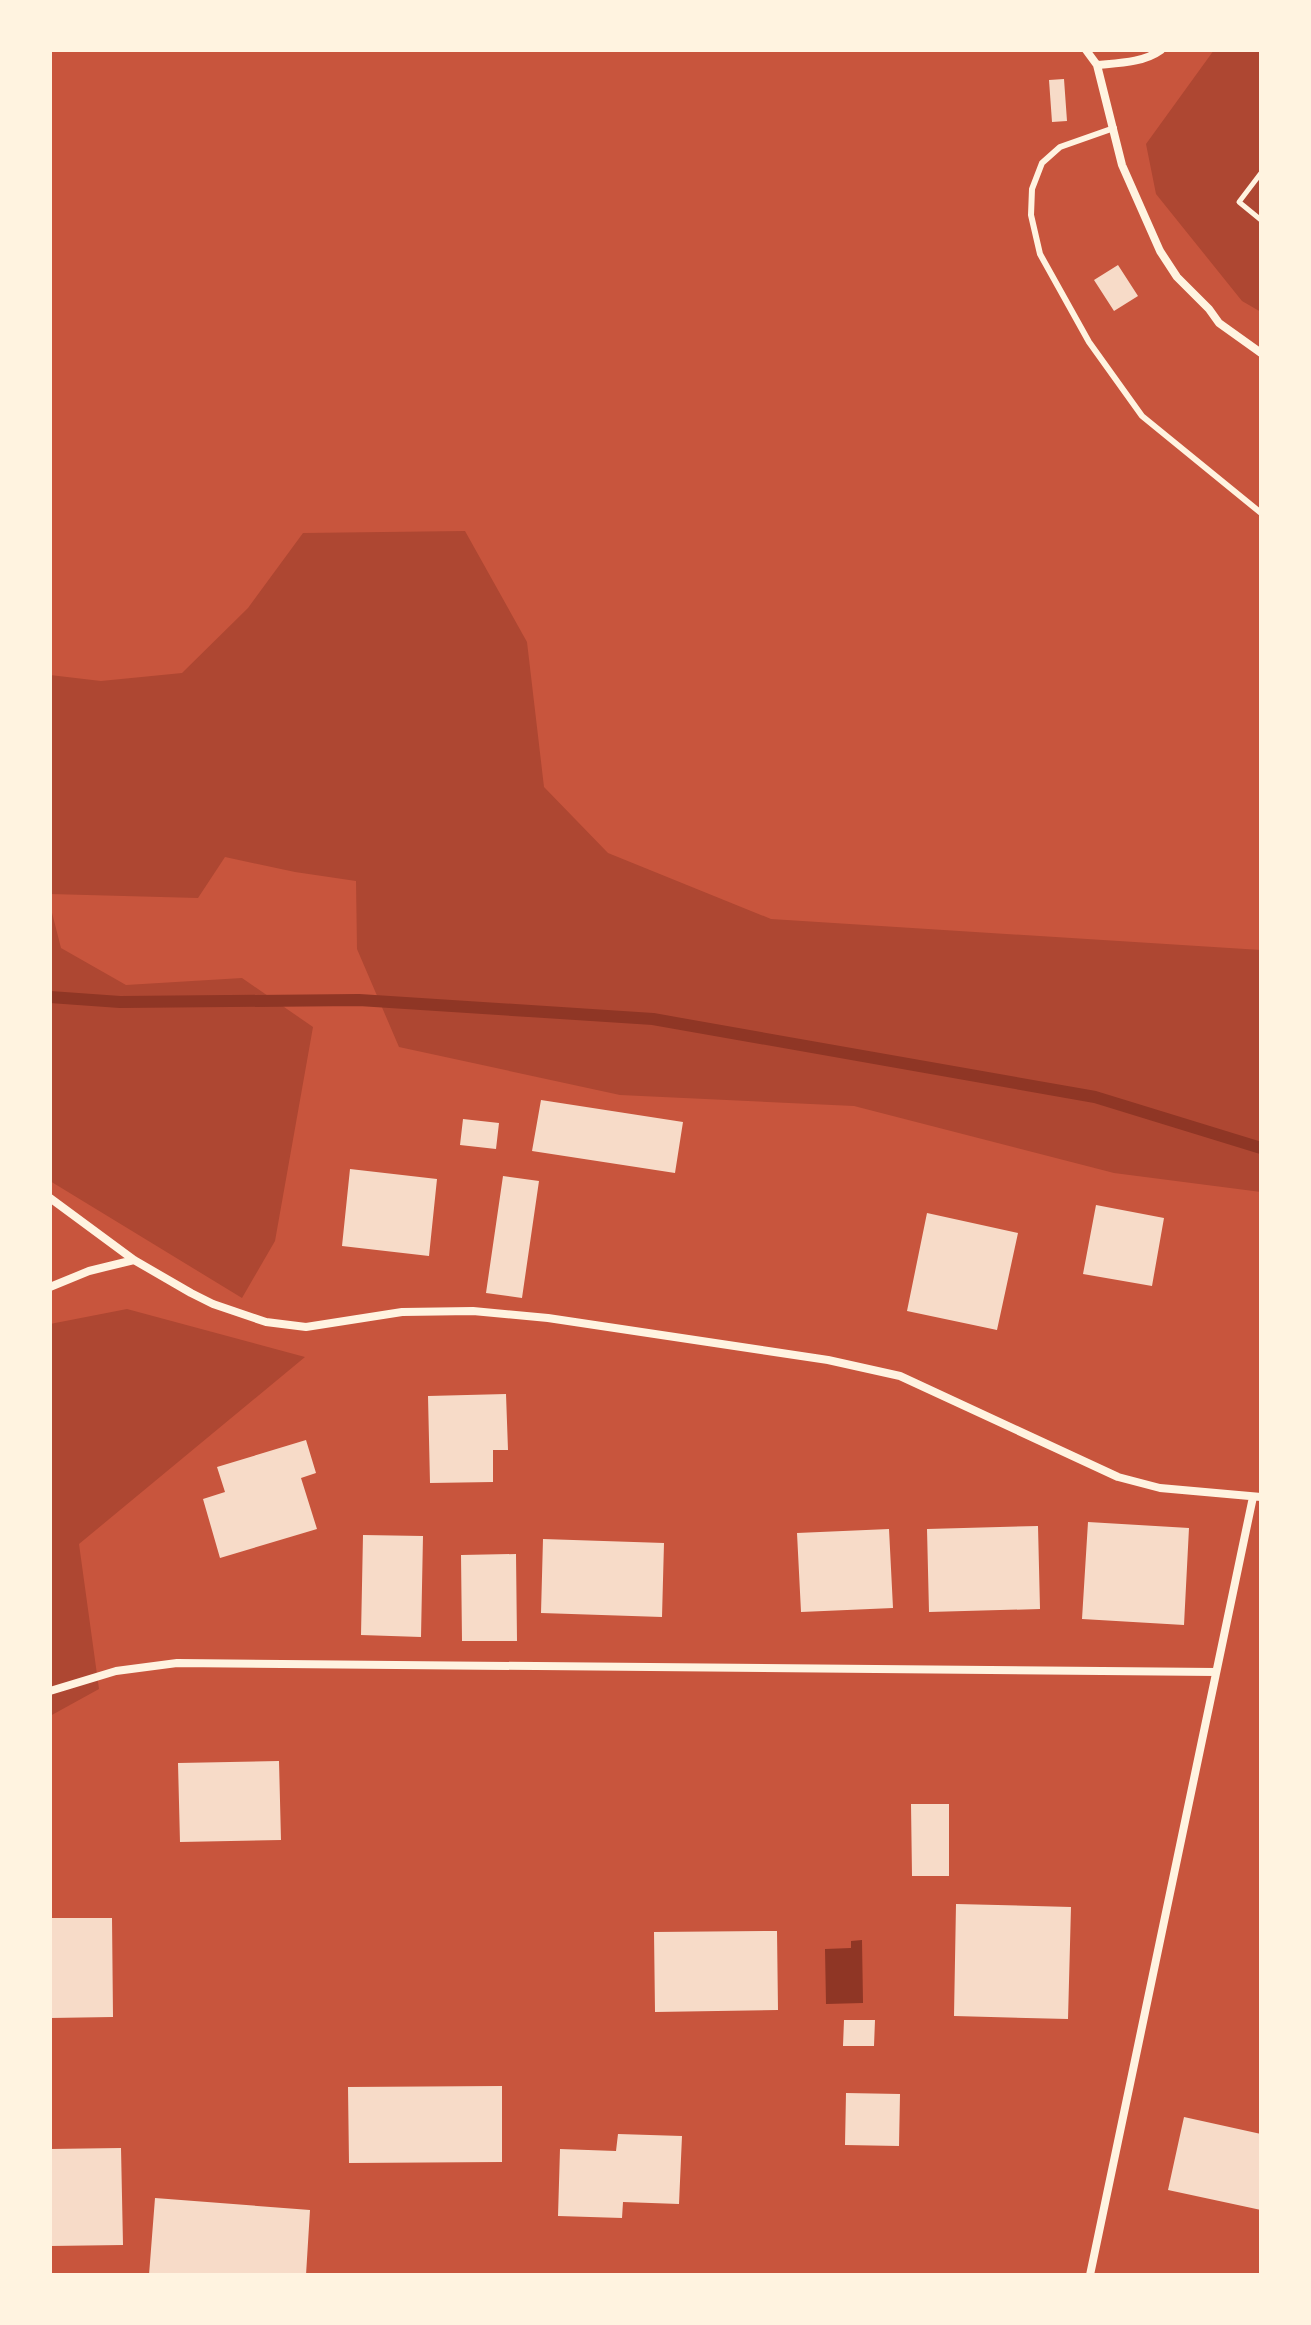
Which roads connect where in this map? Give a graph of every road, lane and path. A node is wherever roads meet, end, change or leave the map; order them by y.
1 (1086, 50) edge
2 (1161, 50) edge
3 (1097, 65) junction
4 (1114, 128) junction
5 (1261, 173) edge
6 (1261, 220) edge
7 (1261, 353) edge
8 (1261, 513) edge
9 (50, 1198) edge
10 (134, 1260) junction
11 (50, 1287) edge
12 (1257, 1497) edge
13 (1216, 1672) junction
14 (50, 1691) edge
15 (1090, 2275) edge

1 - 3 street
2 - 3 street
3 - 4 street
4 - 7 street
4 - 8 lane
5 - 6 path
9 - 10 street
10 - 11 street
10 - 12 street
12 - 13 street
13 - 14 street
13 - 15 street

